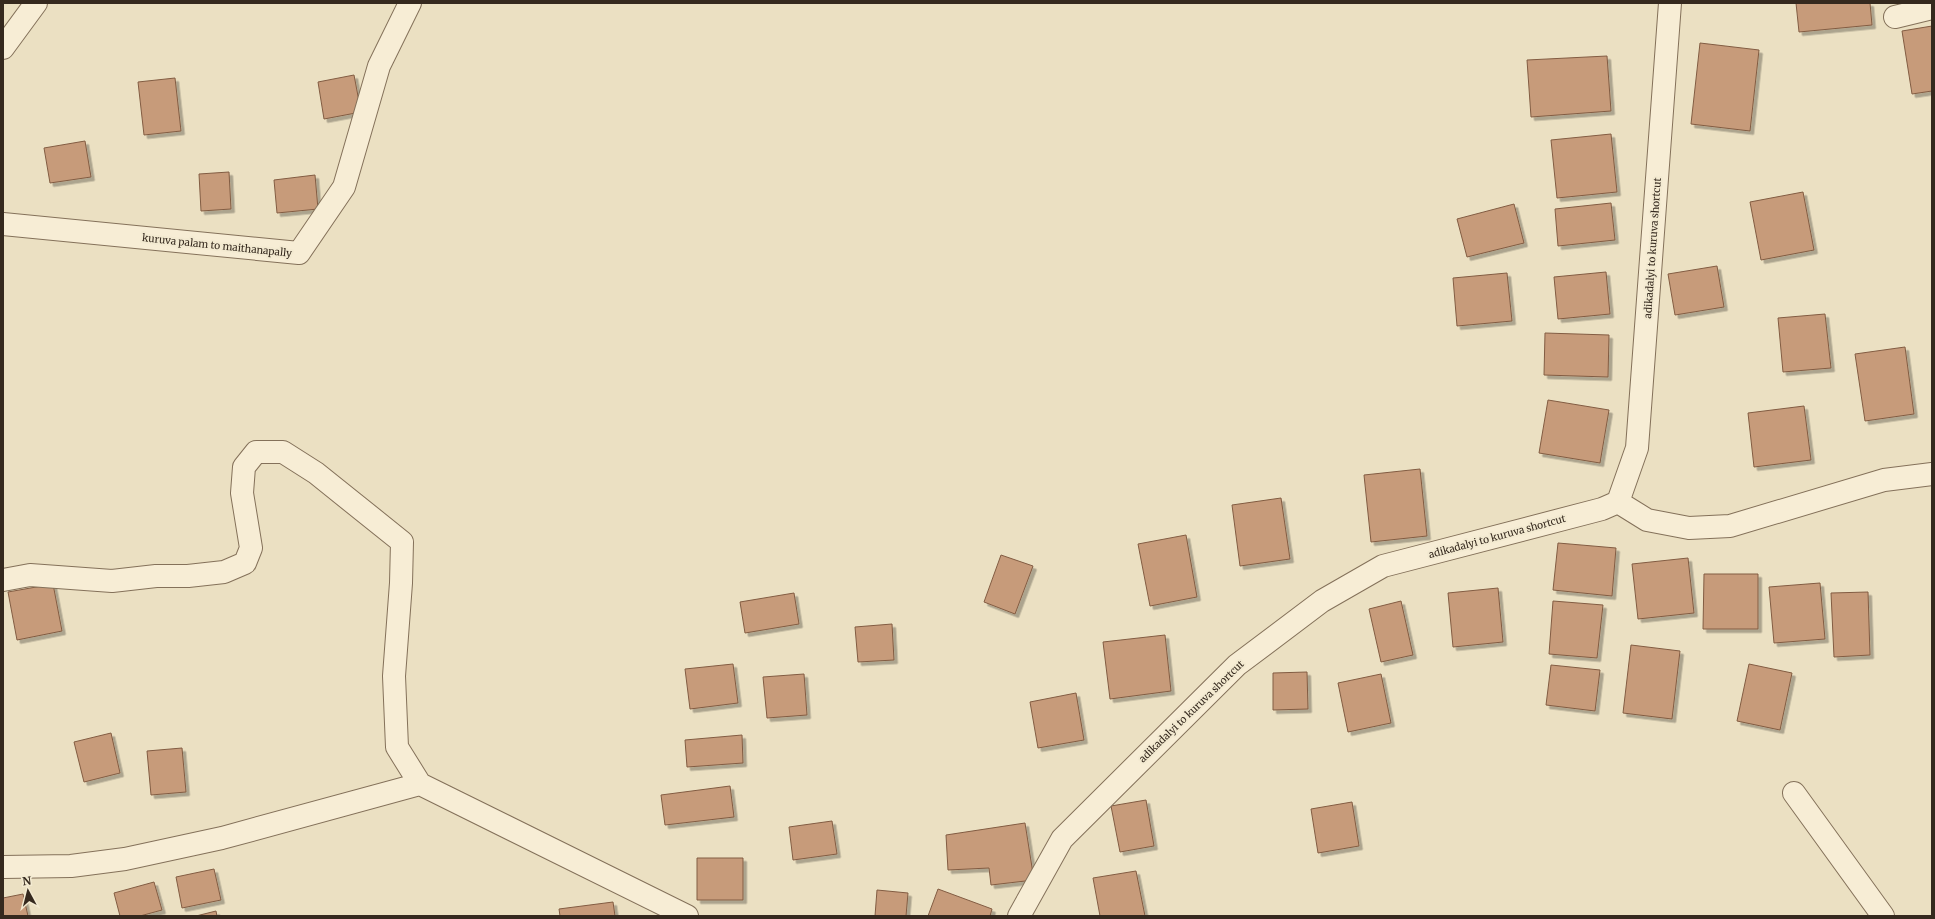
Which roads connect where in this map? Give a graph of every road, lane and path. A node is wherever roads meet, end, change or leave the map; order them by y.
1 (36, 3) edge
2 (410, 3) edge
3 (1670, 3) edge
4 (1932, 8) edge
5 (1895, 17) dead end
6 (3, 48) edge
7 (3, 224) edge
8 (1932, 474) edge
9 (1618, 502) junction
10 (3, 580) edge
11 (420, 784) junction
12 (1794, 793) dead end
13 (3, 867) edge
14 (687, 916) edge
15 (1019, 916) edge
16 (1883, 916) edge

1 - 6 street
2 - 7 street, kuruva palam to maithanapally
3 - 9 street, adikadalyi to kuruva shortcut
4 - 5 street
8 - 9 street
9 - 15 street, adikadalyi to kuruva shortcut
10 - 11 street
11 - 13 street
11 - 14 street
12 - 16 street

